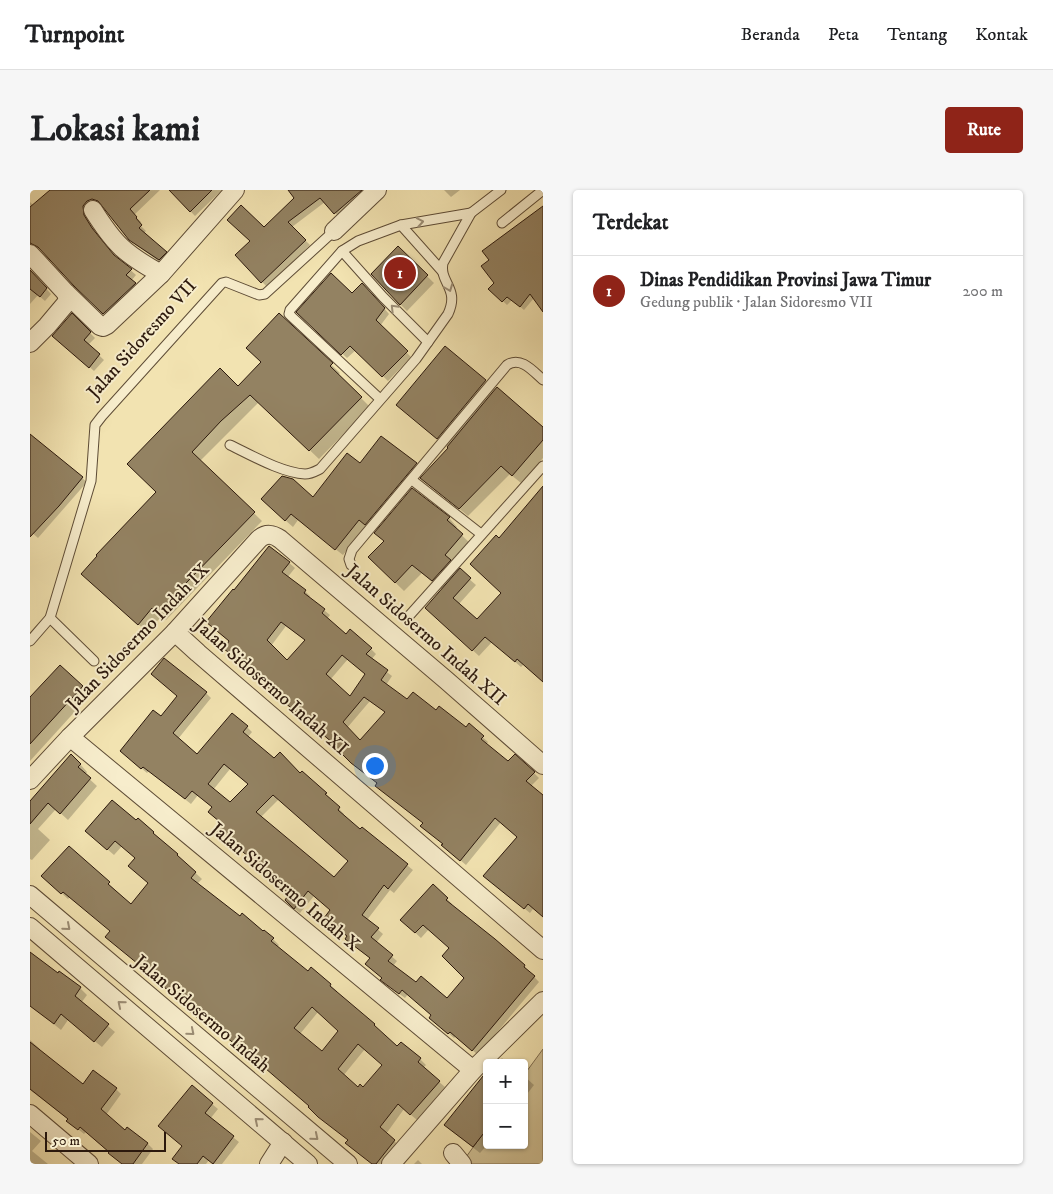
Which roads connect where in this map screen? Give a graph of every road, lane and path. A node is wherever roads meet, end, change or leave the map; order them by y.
1 (235, 190) edge
2 (378, 190) edge
3 (501, 190) edge
4 (543, 190) edge
5 (93, 210) dead end
6 (471, 213) junction
7 (502, 223) dead end
8 (401, 225) junction
9 (334, 231) joint
10 (342, 251) junction
11 (30, 254) edge
12 (442, 271) junction
13 (161, 274) junction
14 (66, 293) junction
15 (428, 342) junction
16 (30, 343) edge
17 (543, 380) edge
18 (380, 399) junction
19 (230, 445) dead end
20 (543, 466) edge
21 (412, 480) junction
22 (481, 534) junction
23 (280, 539) joint
24 (350, 565) dead end
25 (408, 617) dead end
26 (50, 618) junction
27 (176, 632) junction
28 (30, 640) edge
29 (94, 661) dead end
30 (70, 737) junction
31 (543, 765) edge
32 (30, 780) edge
33 (30, 895) edge
34 (30, 927) edge
35 (543, 950) edge
36 (543, 1001) edge
37 (163, 1009) junction
38 (148, 1027) junction
39 (474, 1070) junction
40 (30, 1114) edge
41 (283, 1142) junction
42 (89, 1164) edge
43 (269, 1164) edge
44 (308, 1164) edge
45 (348, 1164) edge
46 (390, 1164) edge

1 - 13 street
2 - 9 street, Jalan Sidoresmo VII
3 - 6 lane
4 - 7 lane
5 - 13 street
8 -> 6 lane
6 - 12 lane
8 - 10 lane
8 - 12 lane
9 - 26 lane, Jalan Sidoresmo VII
15 -> 10 lane
10 - 18 lane
11 - 14 street
12 -> 15 lane
13 - 14 street
14 - 16 street
15 - 18 lane
17 - 21 lane
18 - 19 lane
20 - 22 lane
21 - 22 lane
21 - 24 lane
22 - 25 lane
23 - 27 street, Jalan Sidosermo Indah IX
23 - 31 street, Jalan Sidosermo Indah XII
26 - 28 lane, Jalan Sidoresmo VII
26 - 29 lane
27 - 30 street, Jalan Sidosermo Indah IX
27 - 35 street, Jalan Sidosermo Indah XI
30 - 32 street, Jalan Sidosermo Indah IX
30 - 39 street, Jalan Sidosermo Indah X
33 -> 37 street, Jalan Sidosermo Indah
38 -> 34 street
36 - 39 street
37 - 38 street
37 -> 45 street, Jalan Sidosermo Indah
41 -> 38 street
39 - 46 street
40 - 42 street
41 - 43 street
41 - 44 street

